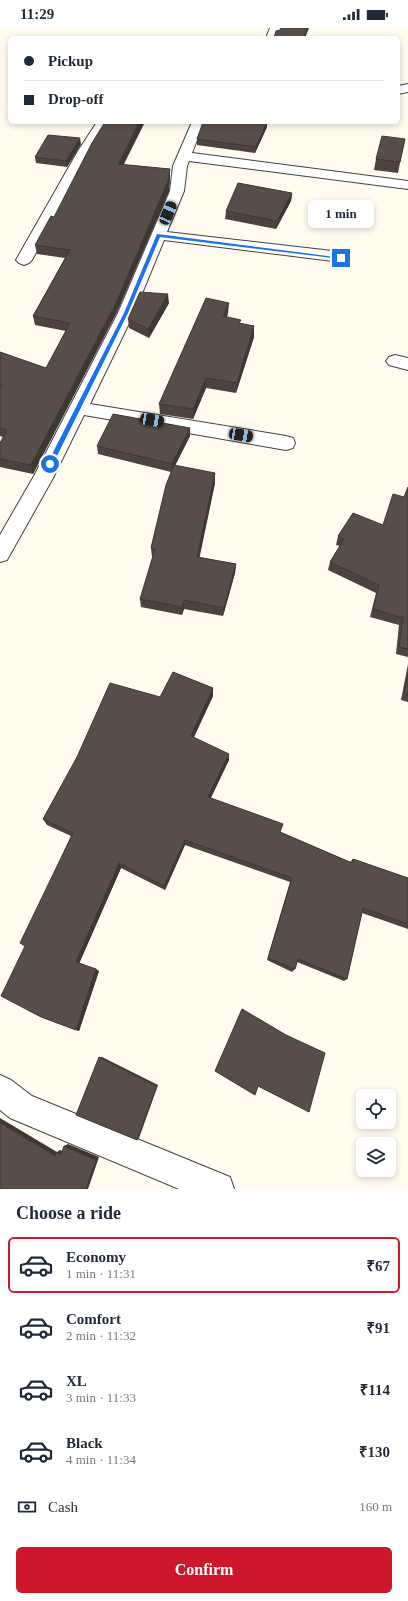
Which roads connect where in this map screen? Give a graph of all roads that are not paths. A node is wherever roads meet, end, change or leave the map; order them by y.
1 (102, 124) edge
2 (197, 124) edge
3 (184, 156) junction
4 (408, 185) edge
5 (158, 235) junction
6 (341, 258) dead end
7 (24, 260) dead end
8 (78, 408) junction
9 (286, 443) dead end
10 (0, 554) edge
11 (0, 1091) edge
12 (218, 1189) edge

1 - 7 street
2 - 3 street
3 - 4 street
3 - 5 street
5 - 6 street
5 - 8 street
8 - 9 street
8 - 10 street
11 - 12 street

